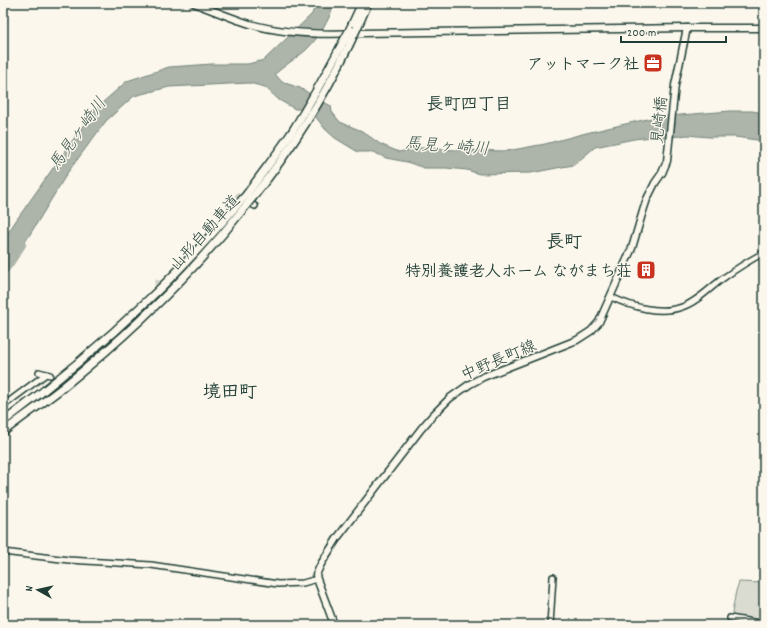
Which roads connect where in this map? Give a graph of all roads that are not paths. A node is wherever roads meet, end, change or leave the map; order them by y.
1 (194, 3) edge
2 (362, 3) edge
3 (368, 3) edge
4 (354, 28) junction
5 (687, 28) junction
6 (764, 28) edge
7 (667, 158) joint
8 (241, 206) junction
9 (764, 253) edge
10 (611, 297) junction
11 (39, 372) dead end
12 (3, 406) edge
13 (3, 422) edge
14 (3, 432) edge
15 (3, 552) edge
16 (553, 577) dead end
17 (317, 579) junction
18 (730, 618) dead end
19 (764, 624) edge
20 (333, 625) edge
21 (550, 625) edge

1 - 5 main road
2 - 4 highway, 山形自動車道
3 - 4 highway, 山形自動車道
4 - 8 highway, 山形自動車道, bridge
5 - 6 main road
5 - 7 main road, 見崎橋
7 - 10 main road, 中野長町線
8 - 13 highway, 山形自動車道
8 - 14 highway, 山形自動車道
9 - 10 street
10 - 17 main road, 中野長町線
11 - 12 street
15 - 17 street
16 - 21 street
17 - 20 main road
18 - 19 street

